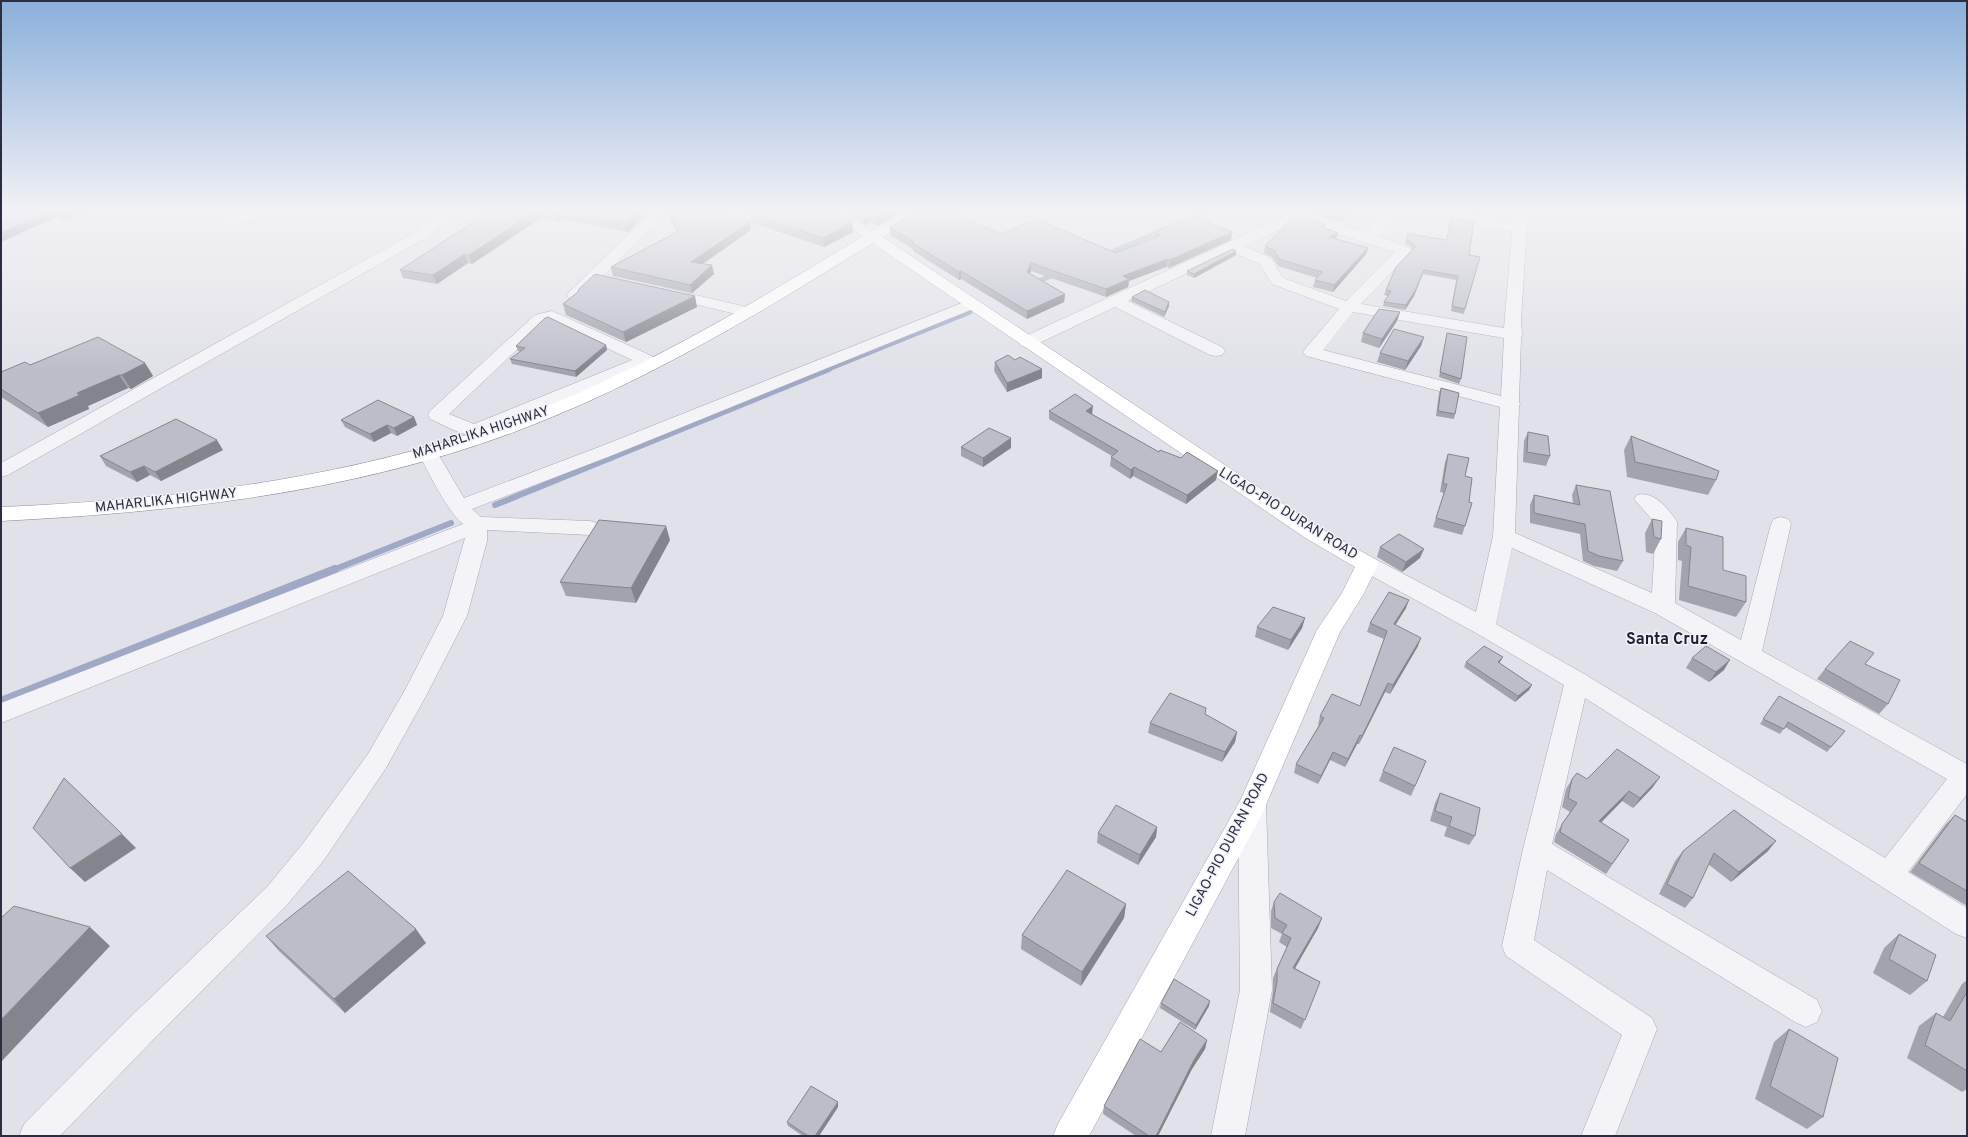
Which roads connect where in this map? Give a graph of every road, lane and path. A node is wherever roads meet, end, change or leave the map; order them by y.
1 (369, 264) edge
2 (607, 264) edge
3 (829, 264) edge
4 (914, 264) edge
5 (1195, 264) edge
6 (1268, 264) edge
7 (1392, 264) edge
8 (1518, 264) edge
9 (594, 277) junction
10 (610, 281) edge
11 (649, 290) edge
12 (1116, 301) junction
13 (972, 304) junction
14 (1349, 307) junction
15 (749, 312) junction
16 (552, 316) junction
17 (1514, 335) junction
18 (1027, 342) junction
19 (1216, 352) dead end
20 (1510, 404) junction
21 (428, 452) junction
22 (1, 471) edge
23 (1644, 499) dead end
24 (1, 514) edge
25 (471, 519) junction
26 (1781, 524) dead end
27 (590, 528) dead end
28 (1504, 536) junction
29 (1367, 564) junction
30 (1663, 607) junction
31 (1484, 627) junction
32 (1749, 655) junction
33 (1577, 681) junction
34 (1, 713) edge
35 (1966, 776) edge
36 (1252, 806) junction
37 (1537, 849) junction
38 (1888, 876) junction
39 (1967, 924) edge
40 (1806, 1010) dead end
41 (36, 1136) edge
42 (1070, 1136) edge
43 (1228, 1136) edge
44 (1598, 1136) edge

1 - 22 street
2 - 9 street
3 - 15 main road, MAHARLIKA HIGHWAY
4 - 13 main road, LIGAO-PIO DURAN ROAD
5 - 12 street
6 - 14 street
7 - 14 street
8 - 17 street
9 - 10 street
9 - 16 street
11 - 15 street
12 - 18 street
12 - 19 street
13 - 18 main road, LIGAO-PIO DURAN ROAD
13 - 25 street
14 - 17 street
14 - 20 street
15 - 21 main road, MAHARLIKA HIGHWAY
16 - 16 street
17 - 20 street
18 - 29 main road, LIGAO-PIO DURAN ROAD
20 - 28 street
21 - 24 main road, MAHARLIKA HIGHWAY
21 - 25 street
23 - 30 street
25 - 27 street
25 - 34 street
25 - 41 street
26 - 32 street
28 - 30 street
28 - 31 street
29 - 31 street
29 - 36 main road, LIGAO-PIO DURAN ROAD
30 - 32 street
31 - 33 street
32 - 35 street
33 - 37 street
33 - 38 street
35 - 38 street
36 - 42 main road, LIGAO-PIO DURAN ROAD
36 - 43 street
37 - 40 street
37 - 44 street
38 - 39 street

